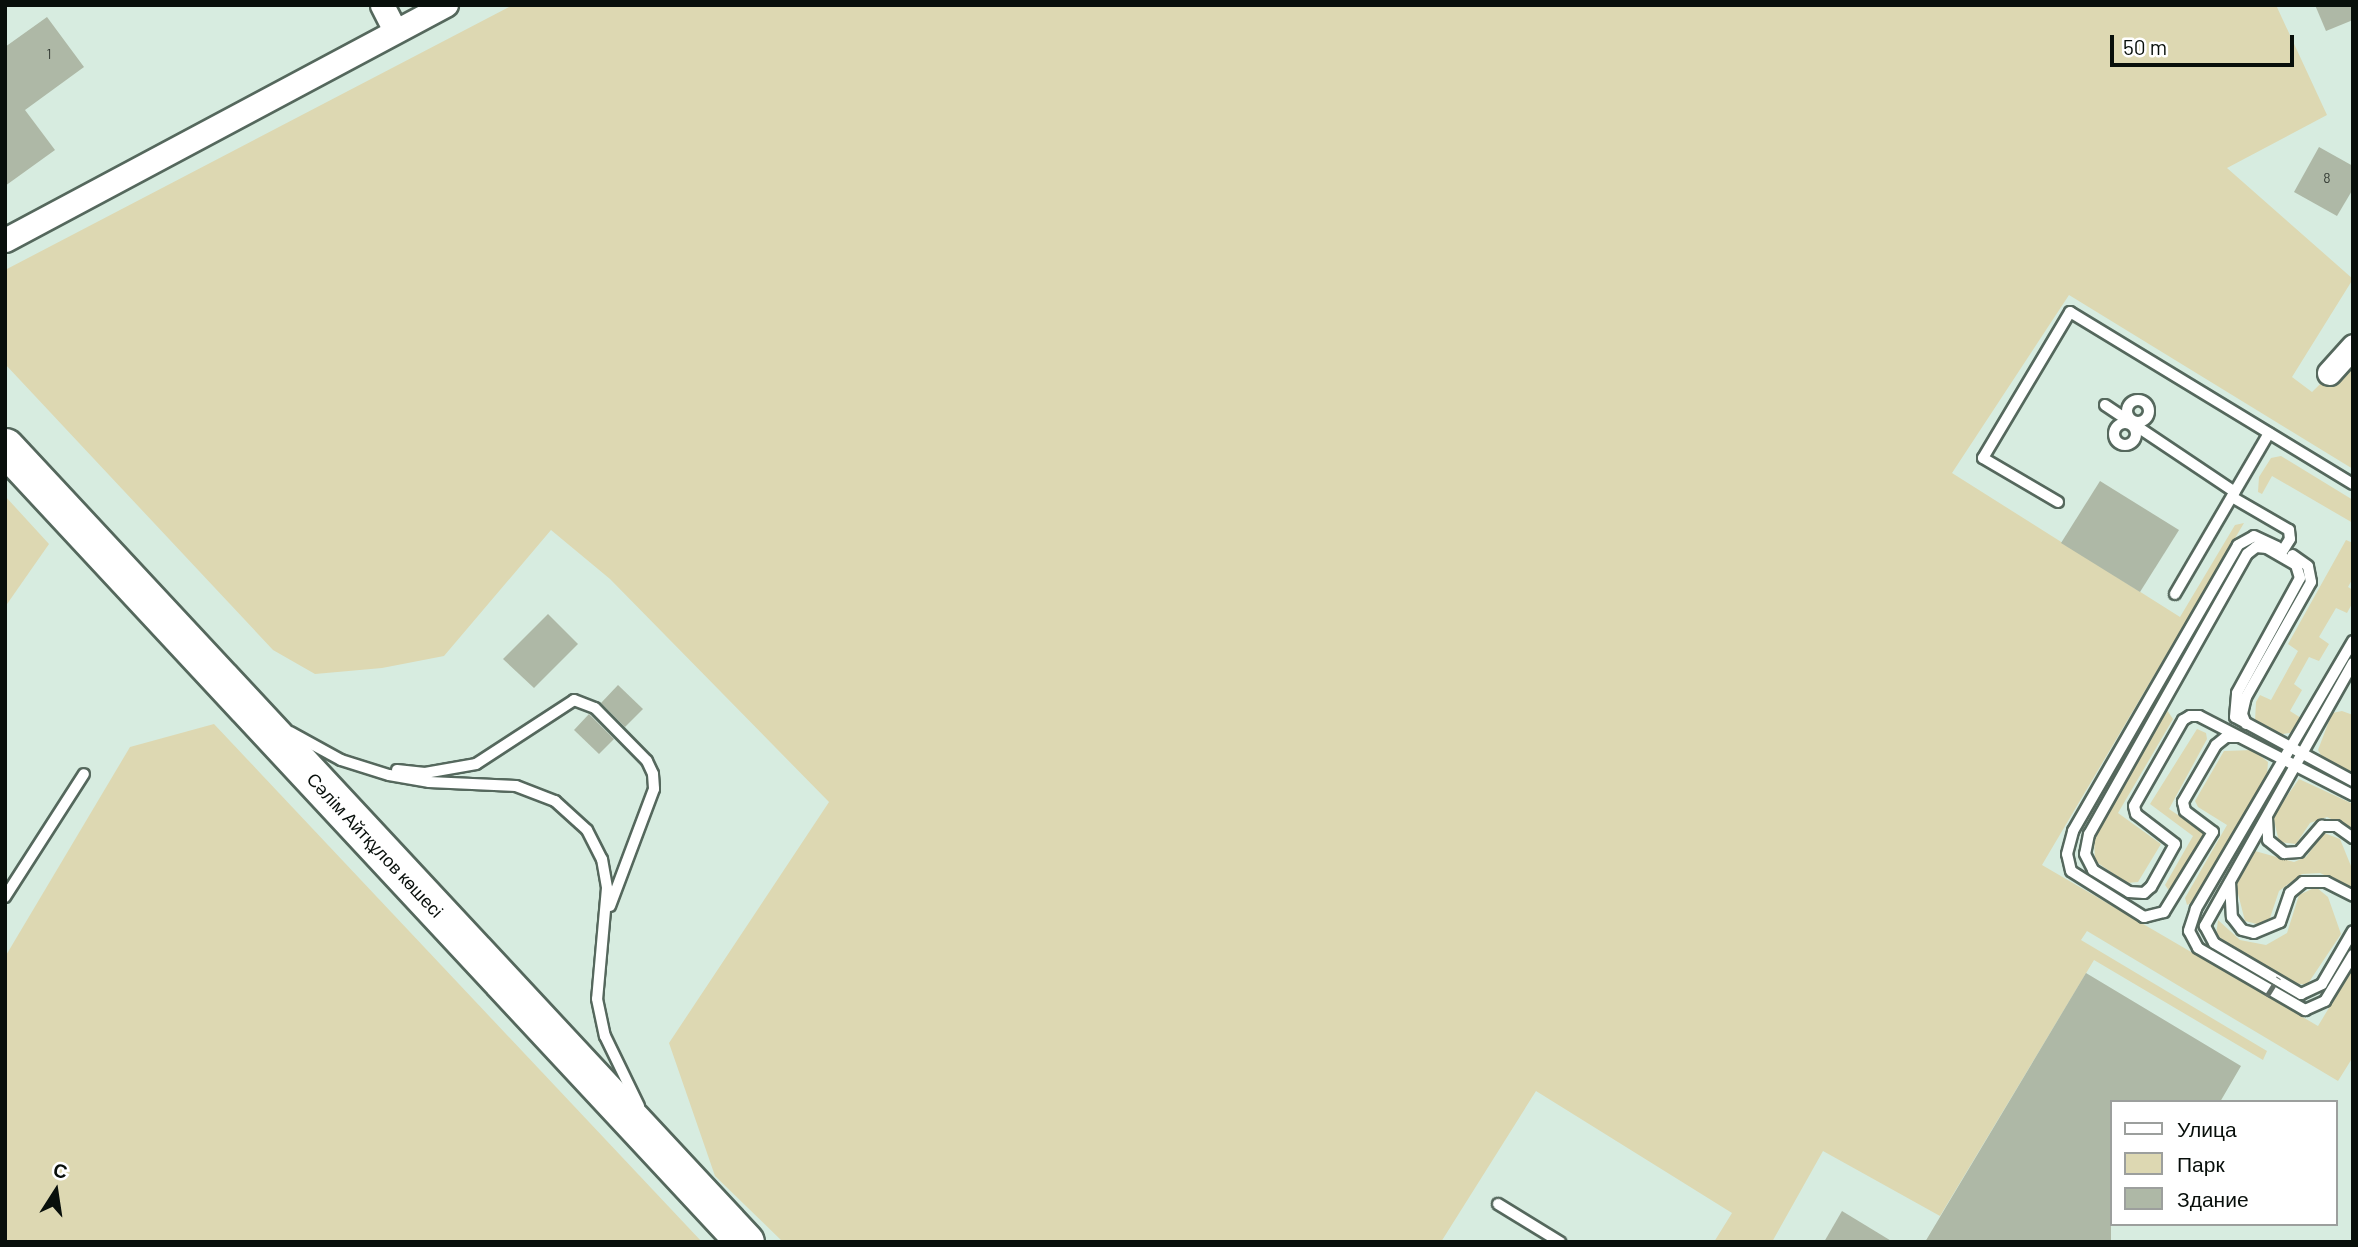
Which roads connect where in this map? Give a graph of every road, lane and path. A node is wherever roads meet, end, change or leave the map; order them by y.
1 (382, 5) edge
2 (446, 5) edge
3 (395, 30) junction
4 (5, 240) edge
5 (2353, 346) edge
6 (2329, 373) dead end
7 (2105, 405) dead end
8 (2269, 433) junction
9 (5, 447) edge
10 (2353, 484) edge
11 (2233, 495) junction
12 (2058, 502) dead end
13 (2281, 553) junction
14 (2175, 594) dead end
15 (2353, 642) edge
16 (2353, 663) edge
17 (224, 684) junction
18 (2240, 737) junction
19 (2286, 753) junction
20 (341, 760) junction
21 (2298, 760) junction
22 (84, 774) dead end
23 (2353, 781) edge
24 (2353, 795) edge
25 (2270, 808) junction
26 (2353, 838) edge
27 (2232, 873) junction
28 (2353, 896) edge
29 (5, 897) edge
30 (608, 916) junction
31 (2353, 931) edge
32 (2353, 955) edge
33 (662, 1153) junction
34 (1498, 1204) dead end
35 (745, 1242) edge
36 (1560, 1242) edge

1 - 3 street
2 - 3 street
3 - 4 street
5 - 6 street
7 - 11 lane
8 - 10 lane
8 - 11 lane
8 - 12 lane
9 - 17 highway, Сәлім Айтқұлов көшесі
11 - 13 lane
11 - 14 lane
13 - 18 lane
13 - 18 lane
13 - 19 lane
15 - 19 lane
16 - 21 lane
17 - 20 lane
17 - 33 highway, Сәлім Айтқұлов көшесі
18 - 19 lane
19 - 21 lane
19 - 32 lane
20 - 30 lane
20 - 30 lane
21 - 23 lane
21 - 24 lane
21 - 25 lane
22 - 29 lane
25 - 26 lane
25 - 27 lane
27 - 28 lane
27 - 31 lane
30 - 33 lane
33 - 35 highway, Сәлім Айтқұлов көшесі
34 - 36 lane

